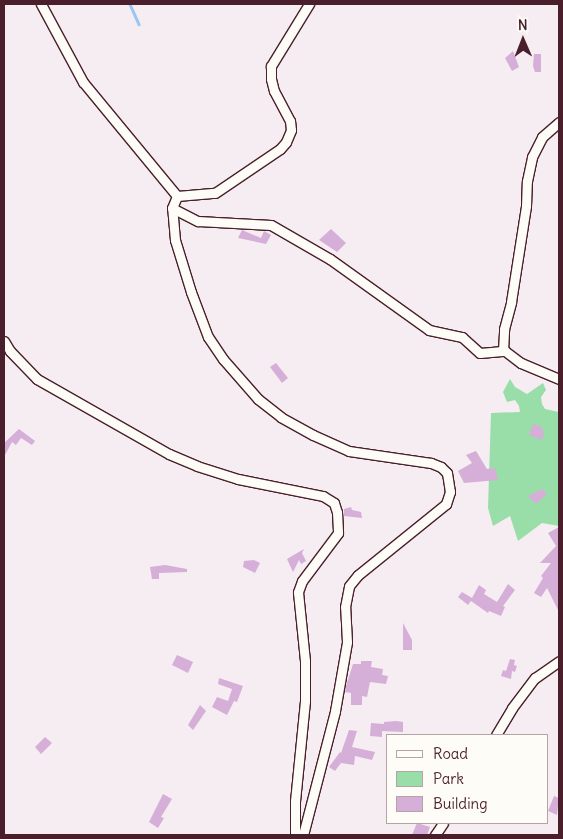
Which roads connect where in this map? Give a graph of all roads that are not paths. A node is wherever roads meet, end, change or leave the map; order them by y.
1 (42, 4) edge
2 (309, 4) edge
3 (559, 122) edge
4 (177, 196) junction
5 (172, 208) junction
6 (4, 340) edge
7 (503, 351) junction
8 (559, 379) edge
9 (559, 661) edge
10 (497, 734) edge
11 (442, 824) edge
12 (294, 835) edge
13 (303, 835) edge
14 (435, 835) edge

1 - 4 street
2 - 4 street
3 - 7 street
4 - 5 street
5 - 7 street
5 - 13 street
6 - 12 street
7 - 8 street
9 - 10 street
11 - 14 street

